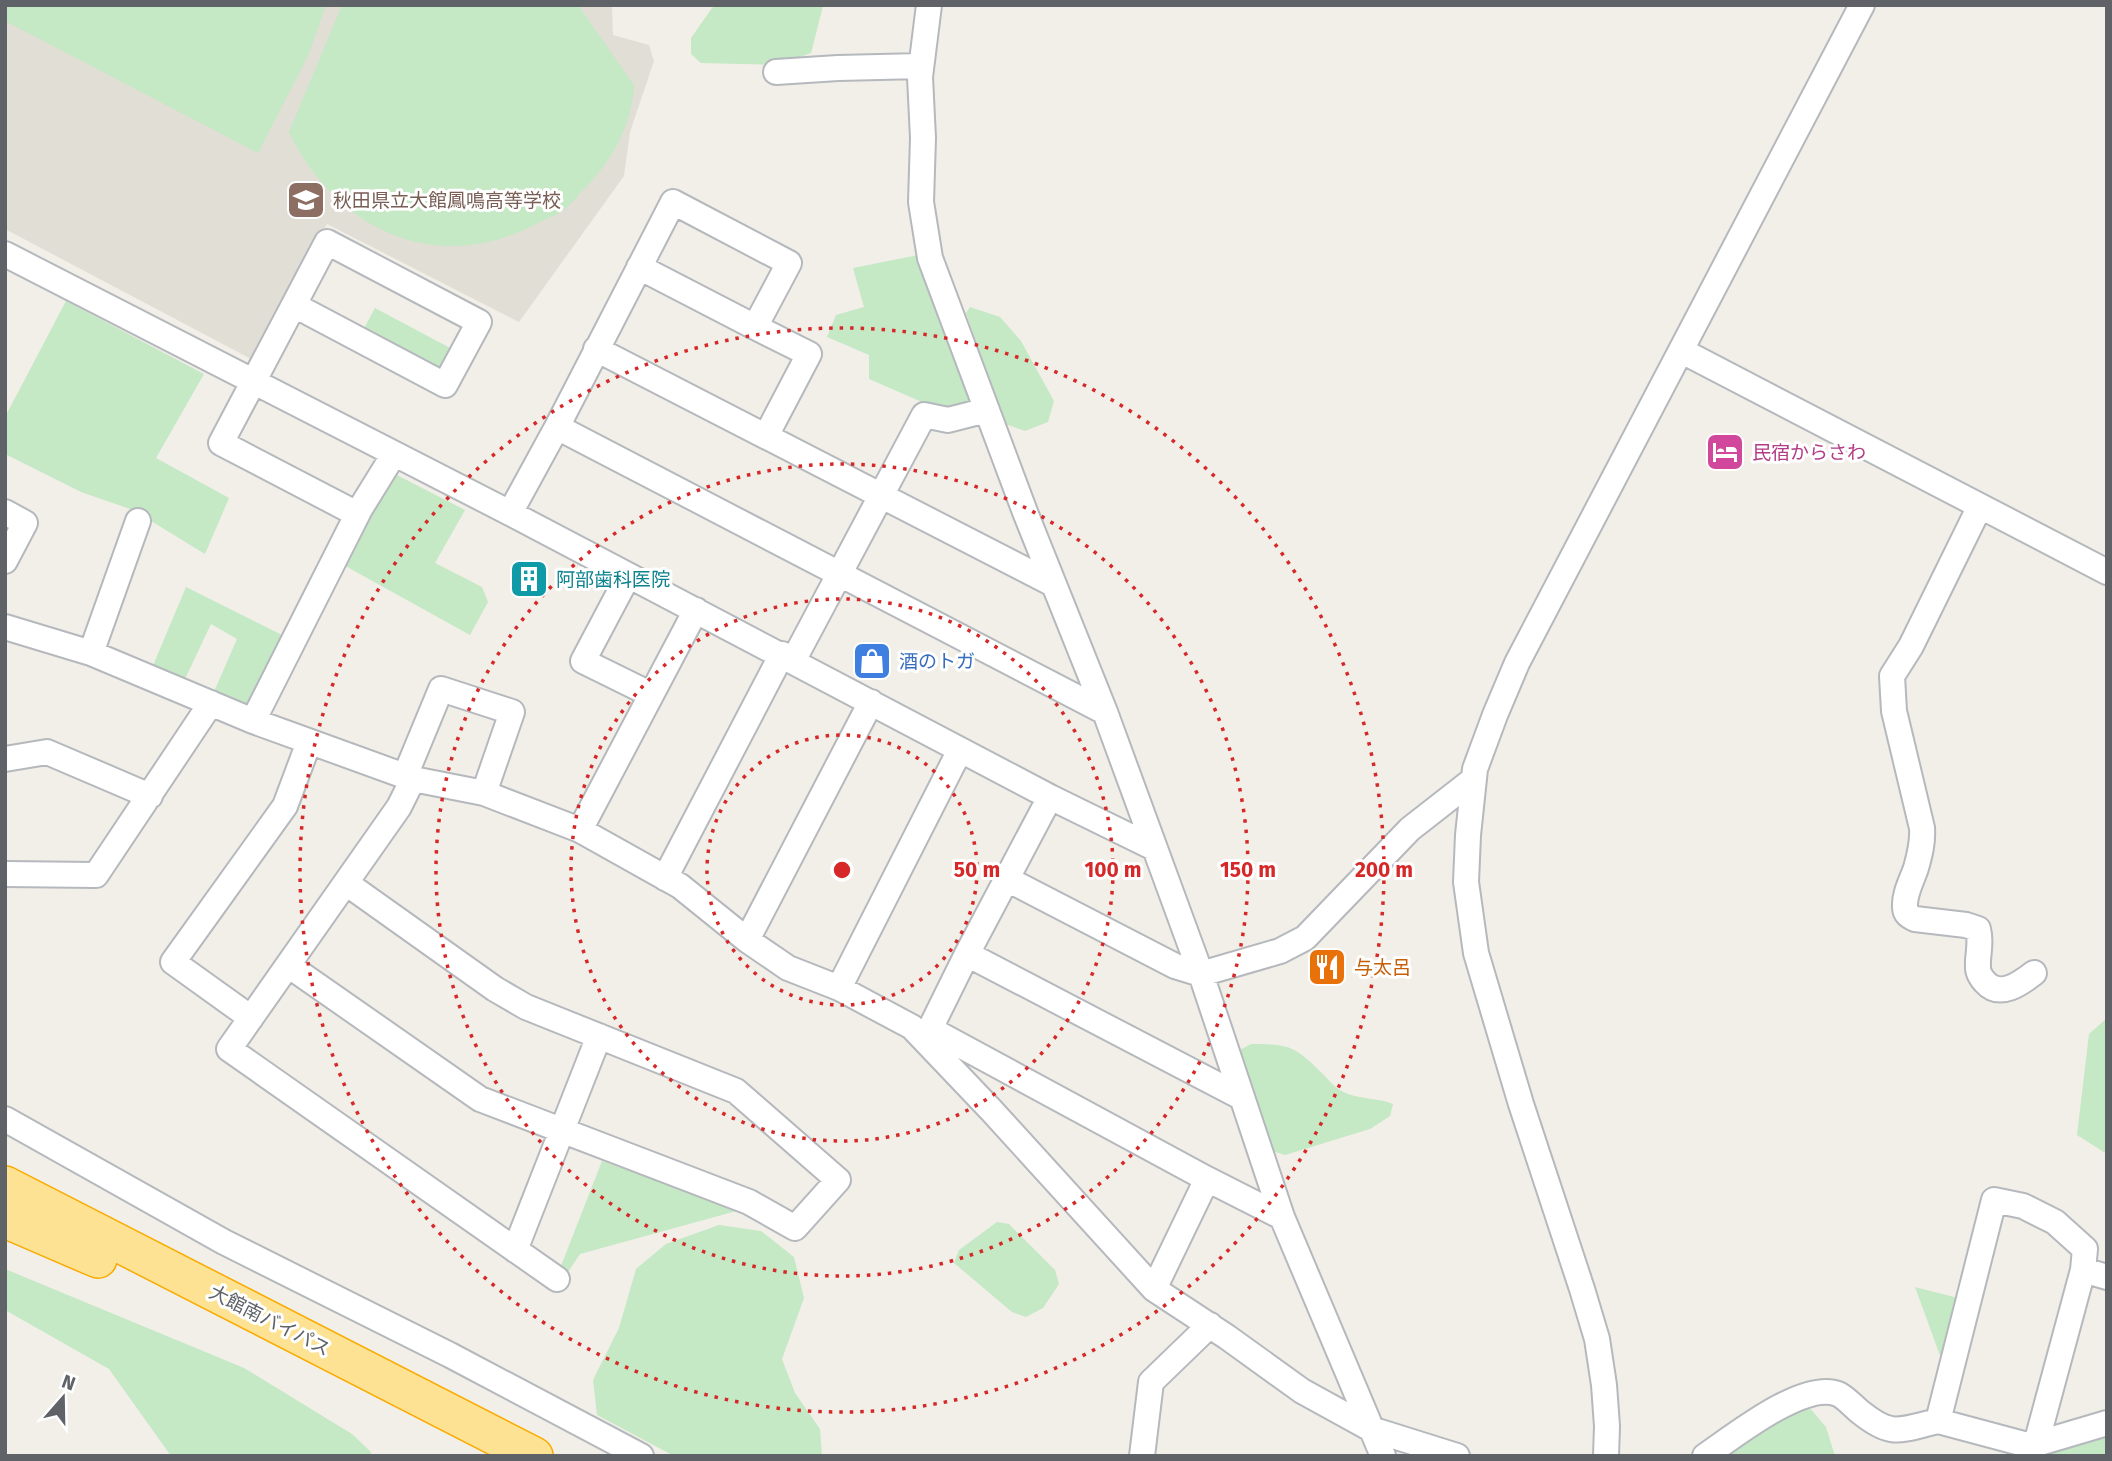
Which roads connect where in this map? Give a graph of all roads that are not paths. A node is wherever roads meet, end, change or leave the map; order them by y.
1 (929, 5) edge
2 (1862, 5) edge
3 (921, 66) junction
4 (776, 72) dead end
5 (5, 254) edge
6 (639, 267) junction
7 (294, 305) junction
8 (755, 327) junction
9 (596, 349) junction
10 (1682, 351) junction
11 (253, 381) junction
12 (987, 410) junction
13 (557, 427) junction
14 (766, 436) junction
15 (394, 454) junction
16 (882, 496) junction
17 (1980, 506) junction
18 (5, 513) edge
19 (510, 513) junction
20 (357, 514) junction
21 (138, 521) dead end
22 (5, 561) edge
23 (2107, 572) edge
24 (839, 574) junction
25 (628, 576) junction
26 (1053, 584) junction
27 (696, 610) junction
28 (5, 627) edge
29 (91, 653) junction
30 (787, 657) junction
31 (650, 694) junction
32 (871, 702) junction
33 (211, 703) junction
34 (1105, 712) junction
35 (253, 722) junction
36 (309, 742) junction
37 (960, 750) junction
38 (5, 759) edge
39 (409, 778) junction
40 (1474, 779) junction
41 (484, 793) junction
42 (150, 796) junction
43 (1050, 797) junction
44 (580, 830) junction
45 (1154, 848) junction
46 (5, 874) edge
47 (665, 877) junction
48 (1007, 878) junction
49 (346, 883) junction
50 (747, 940) junction
51 (967, 954) junction
52 (288, 965) junction
53 (2034, 973) dead end
54 (1201, 974) junction
55 (839, 988) junction
56 (251, 1018) junction
57 (926, 1033) junction
58 (599, 1036) junction
59 (1241, 1097) junction
60 (5, 1119) edge
61 (562, 1130) junction
62 (5, 1178) edge
63 (1207, 1179) junction
64 (5, 1185) edge
65 (5, 1212) edge
66 (1282, 1217) junction
67 (5, 1219) edge
68 (104, 1248) junction
69 (515, 1250) junction
70 (2095, 1273) edge
71 (557, 1279) dead end
72 (1154, 1289) junction
73 (1210, 1325) junction
74 (1938, 1421) junction
75 (2107, 1423) edge
76 (1371, 1429) junction
77 (2036, 1444) junction
78 (481, 1456) edge
79 (534, 1456) edge
80 (641, 1456) edge
81 (1142, 1456) edge
82 (1383, 1456) edge
83 (1457, 1456) edge
84 (1606, 1456) edge
85 (1705, 1456) edge

1 - 3 street
2 - 10 street
3 - 4 street
3 - 12 street
5 - 11 street
6 - 8 street
6 - 8 street
6 - 9 street
7 - 7 street
7 - 11 street
8 - 14 street
9 - 13 street
9 - 14 street
10 - 17 street
10 - 40 street
11 - 15 street
11 - 20 street
12 - 16 street
12 - 26 street
13 - 19 street
13 - 24 street
14 - 16 street
15 - 19 street
15 - 20 street
16 - 24 street
16 - 26 street
17 - 23 street
17 - 53 street
18 - 22 street
19 - 25 street
20 - 35 street
21 - 29 street
24 - 30 street
24 - 34 street
25 - 27 street
25 - 31 street
26 - 34 street
27 - 30 street
27 - 31 street
28 - 29 street
29 - 33 street
30 - 32 street
30 - 47 street
31 - 44 street
32 - 37 street
32 - 50 street
33 - 35 street
33 - 42 street
34 - 45 street
35 - 36 street
36 - 39 street
36 - 56 street
37 - 43 street
37 - 55 street
38 - 42 street
39 - 41 street
39 - 41 street
39 - 49 street
40 - 54 street
40 - 84 street
41 - 44 street
42 - 46 street
43 - 45 street
43 - 48 street
44 - 47 street
45 - 54 street
47 - 50 street
48 - 51 street
48 - 54 street
49 - 52 street
49 - 58 street
50 - 55 street
51 - 57 street
51 - 59 street
52 - 56 street
52 - 61 street
54 - 59 street
55 - 57 street
56 - 69 street
57 - 63 street
57 - 72 street
58 - 61 street
58 - 61 street
59 - 66 street
60 - 80 street
61 - 69 street
62 - 68 highway
63 - 66 street
63 - 72 street
64 - 68 highway, 大館南バイパス
65 - 68 highway, 大館南バイパス
66 - 76 street
67 - 68 highway
68 - 78 highway, 大館南バイパス
68 - 79 highway, 大館南バイパス
69 - 71 street
70 - 74 street
70 - 77 street
72 - 73 street
73 - 76 street
73 - 81 street
74 - 77 street
74 - 85 street
75 - 77 street
76 - 82 street
76 - 83 street

